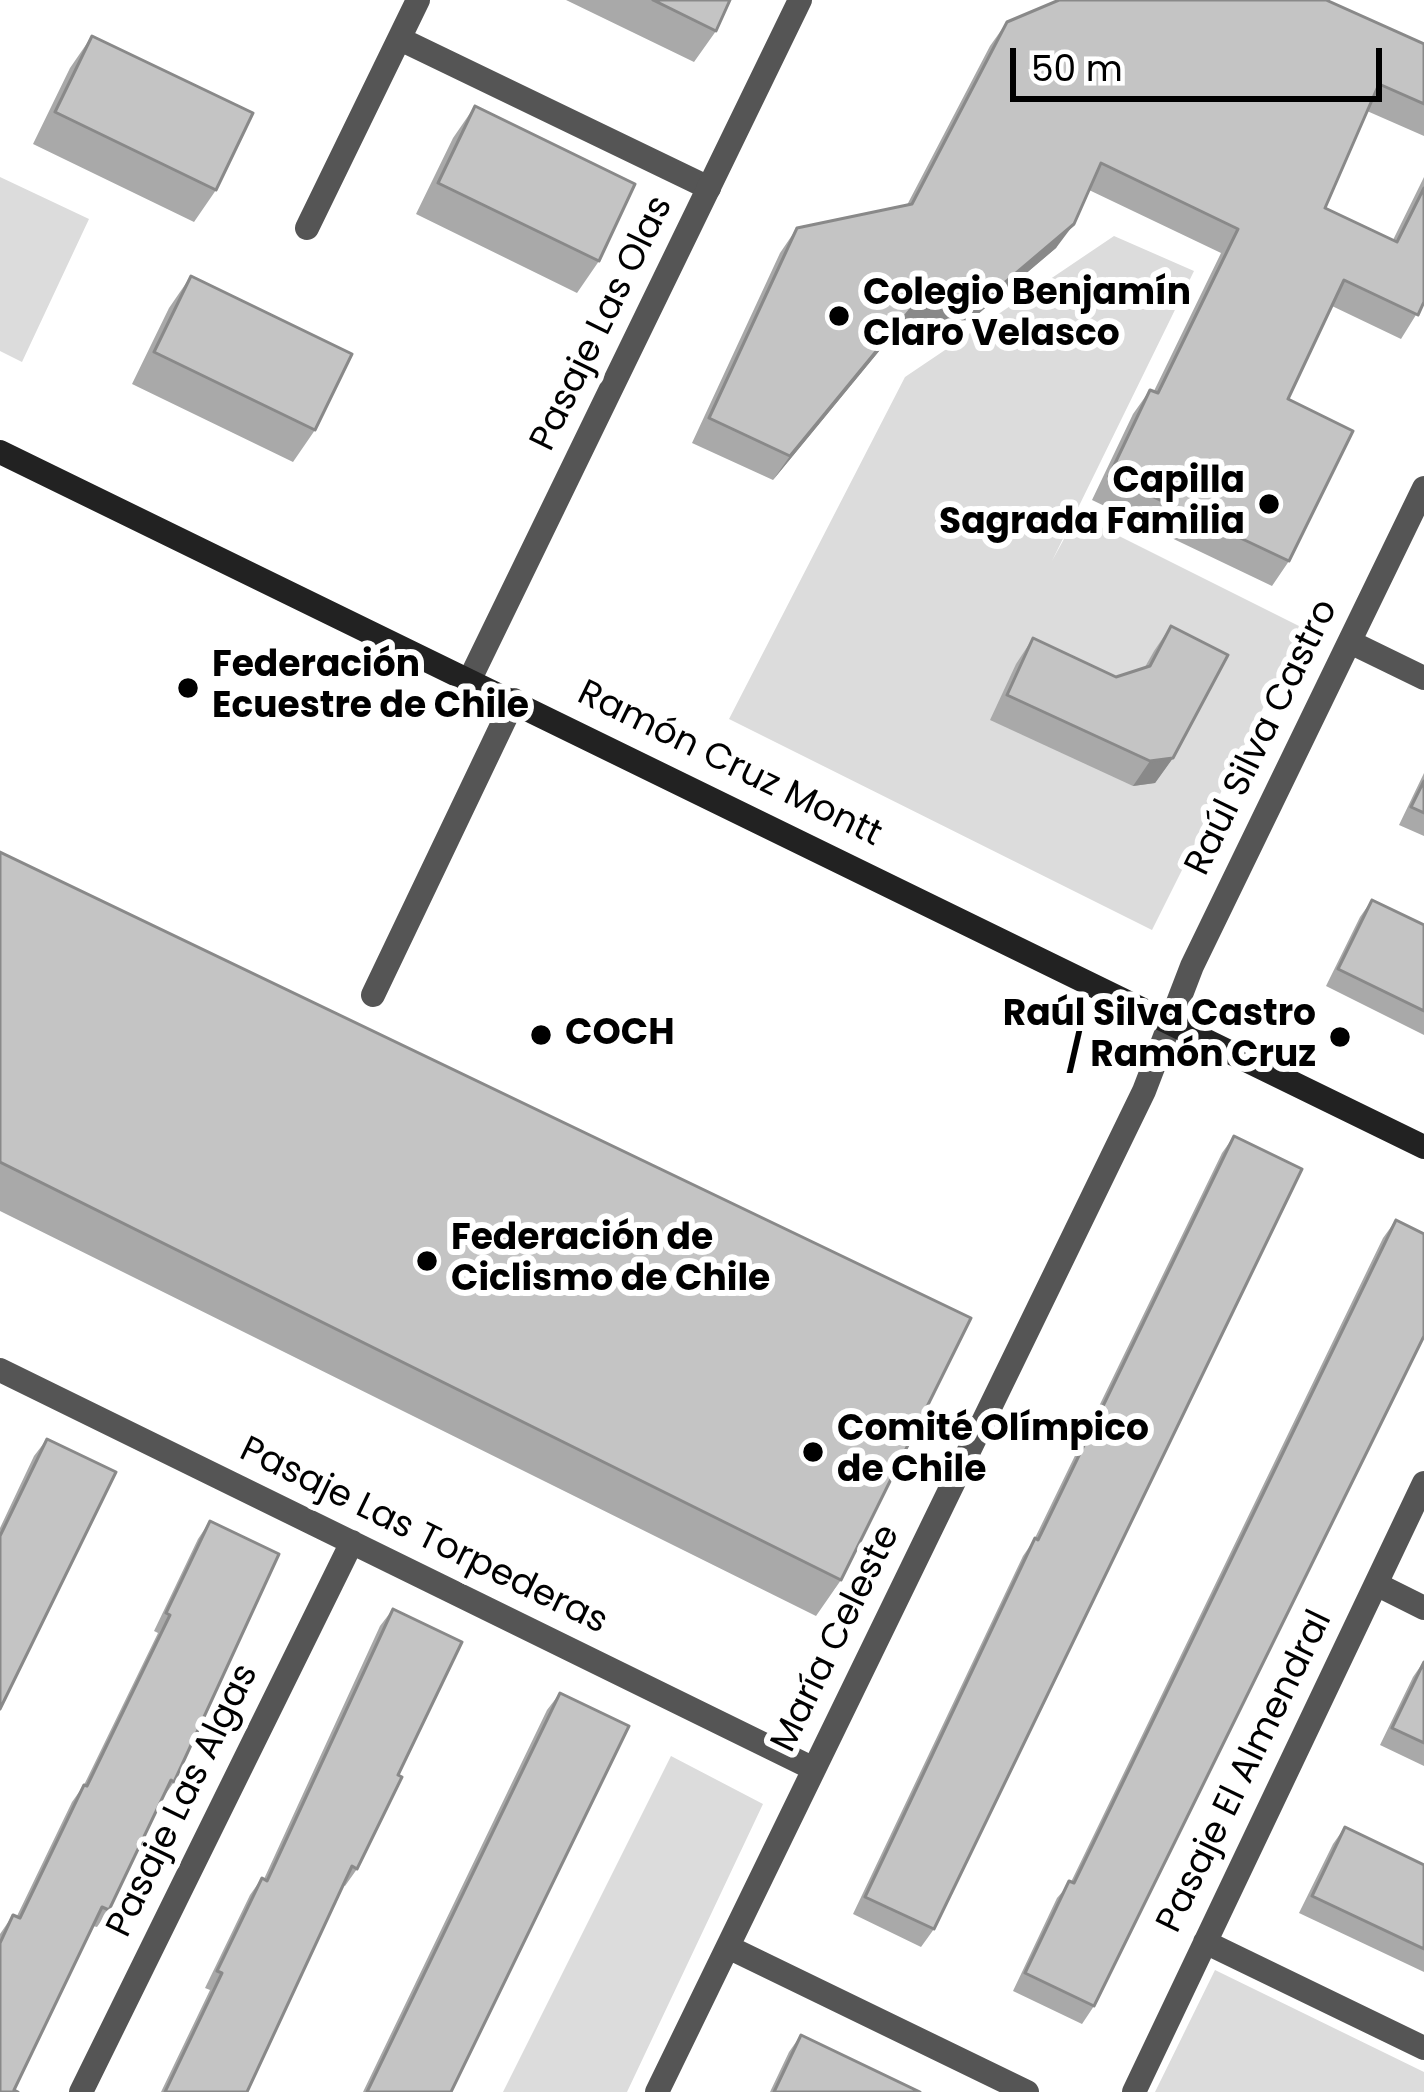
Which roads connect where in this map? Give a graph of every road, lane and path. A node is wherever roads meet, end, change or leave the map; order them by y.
1 (418, 0) edge
2 (800, 0) edge
3 (400, 39) junction
4 (709, 188) junction
5 (307, 228) dead end
6 (0, 452) edge
7 (1424, 488) edge
8 (1350, 642) junction
9 (1424, 678) edge
10 (470, 679) junction
11 (514, 700) junction
12 (373, 994) dead end
13 (1172, 1022) junction
14 (1424, 1147) edge
15 (2, 1377) edge
16 (1424, 1483) edge
17 (352, 1542) junction
18 (1376, 1584) junction
19 (1424, 1607) edge
20 (814, 1769) junction
21 (1205, 1942) junction
22 (728, 1947) junction
23 (1424, 2048) edge
24 (81, 2092) edge
25 (657, 2092) edge
26 (1027, 2092) edge
27 (1134, 2092) edge

1 - 3 street
2 - 4 street, Pasaje Las Olas
3 - 4 street
3 - 5 street
4 - 10 street, Pasaje Las Olas
6 - 10 street, Ramón Cruz Montt
7 - 8 street, Raúl Silva Castro
8 - 9 street
8 - 13 street, Raúl Silva Castro
10 - 11 street, Ramón Cruz Montt
11 - 12 street
11 - 13 street, Ramón Cruz Montt
13 - 14 street, Ramón Cruz Montt
13 - 20 street, María Celeste
15 - 17 street, Pasaje Las Torpederas
16 - 18 street, Pasaje El Almendral
17 - 20 street, Pasaje Las Torpederas
17 - 24 street, Pasaje Las Algas
18 - 19 street
18 - 21 street, Pasaje El Almendral
20 - 22 street, María Celeste
21 - 23 street
21 - 27 street, Pasaje El Almendral
22 - 25 street, María Celeste
22 - 26 street

